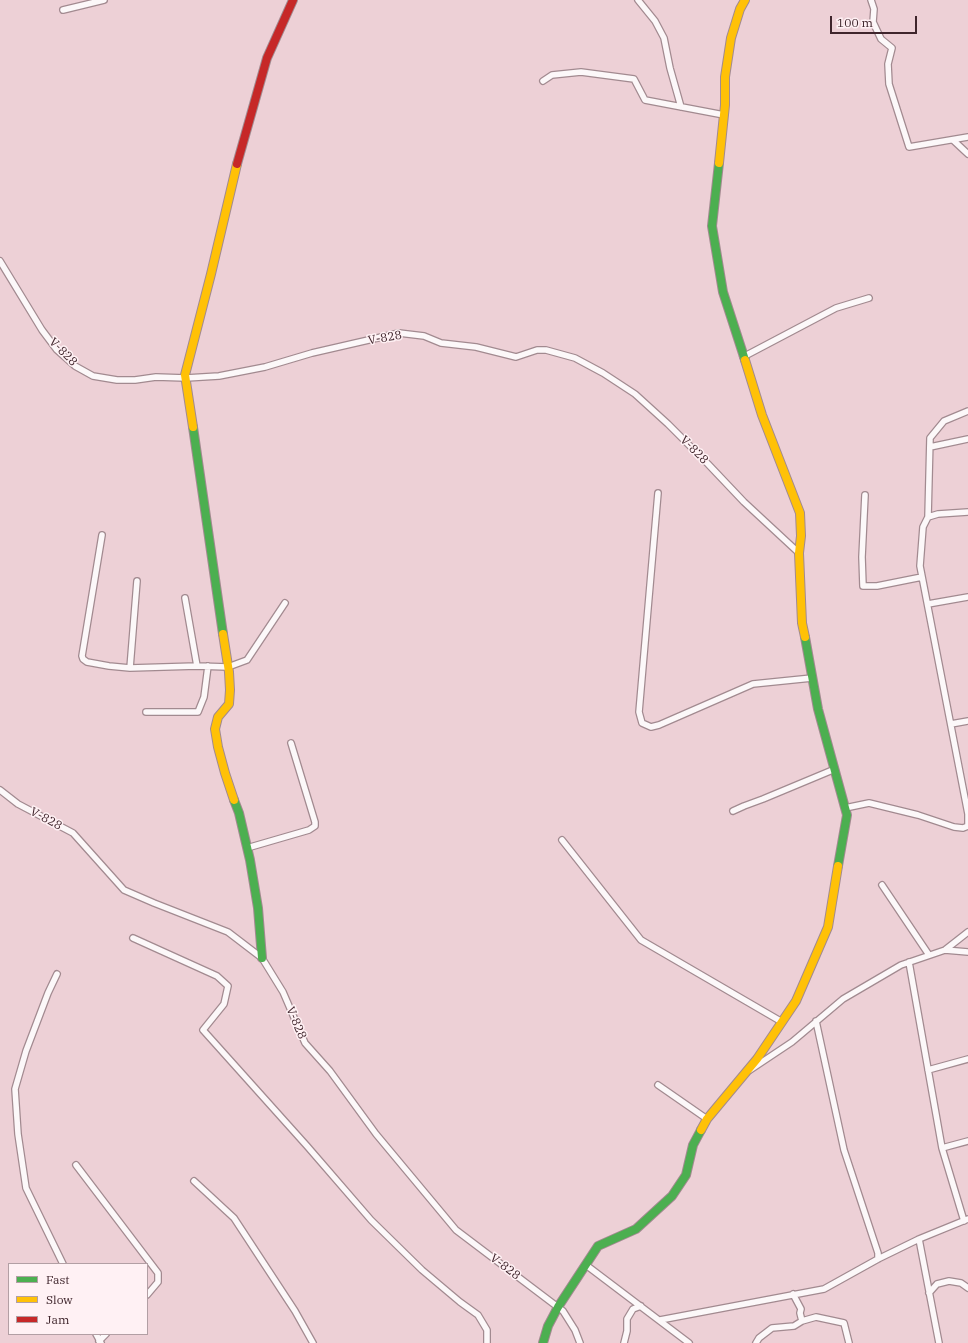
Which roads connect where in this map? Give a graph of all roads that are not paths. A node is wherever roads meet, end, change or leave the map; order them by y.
1 (104, 0) edge
2 (293, 0) edge
3 (638, 0) edge
4 (745, 0) edge
5 (871, 0) edge
6 (62, 10) dead end
7 (543, 81) dead end
8 (681, 106) junction
9 (724, 115) junction
10 (968, 137) edge
11 (953, 140) junction
12 (968, 154) edge
13 (0, 261) edge
14 (869, 298) dead end
15 (743, 357) junction
16 (186, 378) junction
17 (968, 411) edge
18 (968, 438) edge
19 (930, 447) junction
20 (658, 493) dead end
21 (865, 495) dead end
22 (968, 512) edge
23 (928, 517) junction
24 (102, 535) dead end
25 (799, 553) junction
26 (922, 577) junction
27 (137, 581) dead end
28 (968, 597) edge
29 (185, 598) dead end
30 (285, 603) dead end
31 (928, 604) junction
32 (197, 666) junction
33 (208, 666) junction
34 (228, 667) junction
35 (130, 668) junction
36 (812, 678) junction
37 (146, 712) dead end
38 (968, 721) edge
39 (951, 724) junction
40 (291, 743) dead end
41 (835, 769) junction
42 (0, 790) edge
43 (845, 808) junction
44 (733, 811) dead end
45 (966, 829) edge
46 (562, 840) dead end
47 (247, 848) junction
48 (882, 885) dead end
49 (968, 932) edge
50 (133, 938) dead end
51 (945, 950) junction
52 (968, 952) edge
53 (929, 955) junction
54 (262, 958) junction
55 (909, 962) junction
56 (57, 974) dead end
57 (782, 1022) junction
58 (816, 1022) junction
59 (968, 1059) edge
60 (928, 1070) junction
61 (744, 1075) junction
62 (658, 1085) dead end
63 (707, 1119) junction
64 (968, 1141) edge
65 (942, 1148) junction
66 (76, 1165) dead end
67 (194, 1182) dead end
68 (966, 1220) edge
69 (919, 1239) junction
70 (878, 1259) junction
71 (63, 1263) edge
72 (586, 1265) junction
73 (968, 1288) edge
74 (929, 1293) junction
75 (148, 1294) edge
76 (793, 1294) junction
77 (641, 1306) junction
78 (558, 1307) junction
79 (660, 1320) junction
80 (802, 1320) junction
81 (313, 1343) edge
82 (487, 1343) edge
83 (543, 1343) edge
84 (580, 1343) edge
85 (624, 1343) edge
86 (689, 1343) edge
87 (756, 1343) edge
88 (850, 1343) edge
89 (939, 1343) edge

1 - 6 street
2 - 16 street
3 - 8 street
4 - 9 street
5 - 11 street
7 - 8 street
8 - 9 street
9 - 15 street
10 - 11 street
11 - 12 street
13 - 16 street, V-828
14 - 15 street
15 - 25 street
16 - 25 street, V-828
16 - 34 street
17 - 19 street
18 - 19 street
19 - 23 street
20 - 36 street
21 - 26 street
22 - 23 street
23 - 26 street
24 - 35 street
25 - 36 street
26 - 31 street
27 - 35 street
28 - 31 street
29 - 32 street
30 - 34 street
31 - 39 street
32 - 33 street
32 - 35 street
33 - 34 street
33 - 37 street
34 - 47 street
36 - 41 street
38 - 39 street
39 - 45 street
40 - 47 street
41 - 43 street
41 - 44 street
42 - 54 street, V-828
43 - 45 street
43 - 57 street
46 - 57 street
47 - 54 street
48 - 53 street
49 - 51 street
50 - 82 street
51 - 52 street
51 - 53 street
53 - 55 street
54 - 78 street, V-828
55 - 58 street
55 - 60 street
56 - 71 street
57 - 61 street
58 - 61 street
58 - 70 street
59 - 60 street
60 - 65 street
61 - 63 street
62 - 63 street
63 - 72 street
64 - 65 street
65 - 68 street
66 - 75 street
67 - 81 street
68 - 69 street
69 - 70 street
69 - 74 street
70 - 76 street
72 - 77 street
72 - 78 street
73 - 74 street
74 - 89 street
76 - 79 street
76 - 80 street
77 - 79 street
77 - 85 street
78 - 83 street
78 - 84 street, V-828
79 - 86 street
80 - 87 street
80 - 88 street

